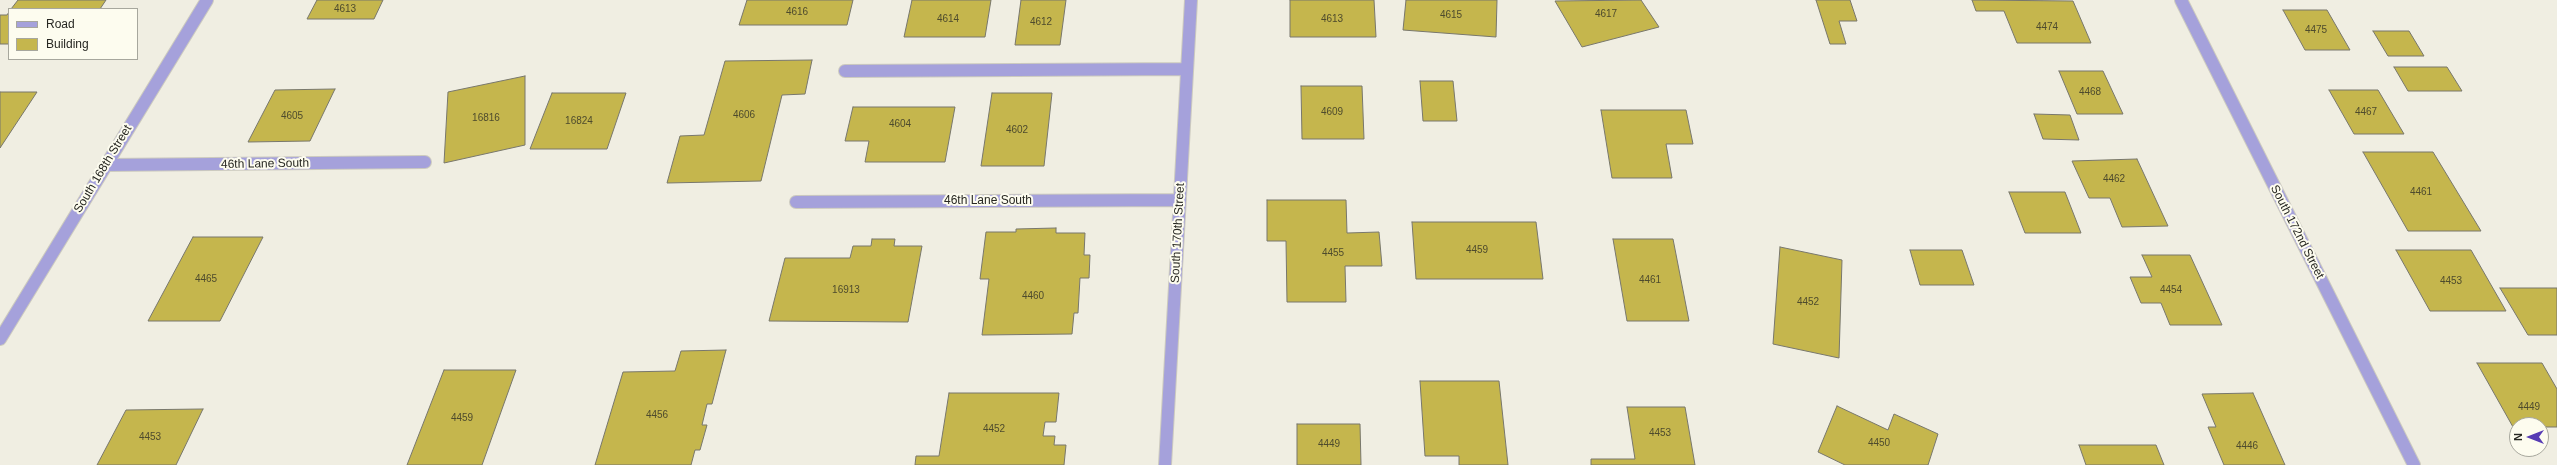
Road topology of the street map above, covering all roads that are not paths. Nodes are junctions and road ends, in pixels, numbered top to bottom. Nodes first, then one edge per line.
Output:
1 (207, 0) edge
2 (1191, 0) edge
3 (2181, 0) edge
4 (1187, 69) junction
5 (846, 71) dead end
6 (425, 162) dead end
7 (106, 165) junction
8 (1180, 200) junction
9 (796, 202) dead end
10 (0, 339) edge
11 (1165, 465) edge
12 (2414, 465) edge

1 - 7 street, South 168th Street
2 - 4 street, South 170th Street
3 - 12 street, South 172nd Street
4 - 5 street
4 - 8 street, South 170th Street
6 - 7 street, 46th Lane South
7 - 10 street, South 168th Street
8 - 9 street, 46th Lane South
8 - 11 street, South 170th Street

